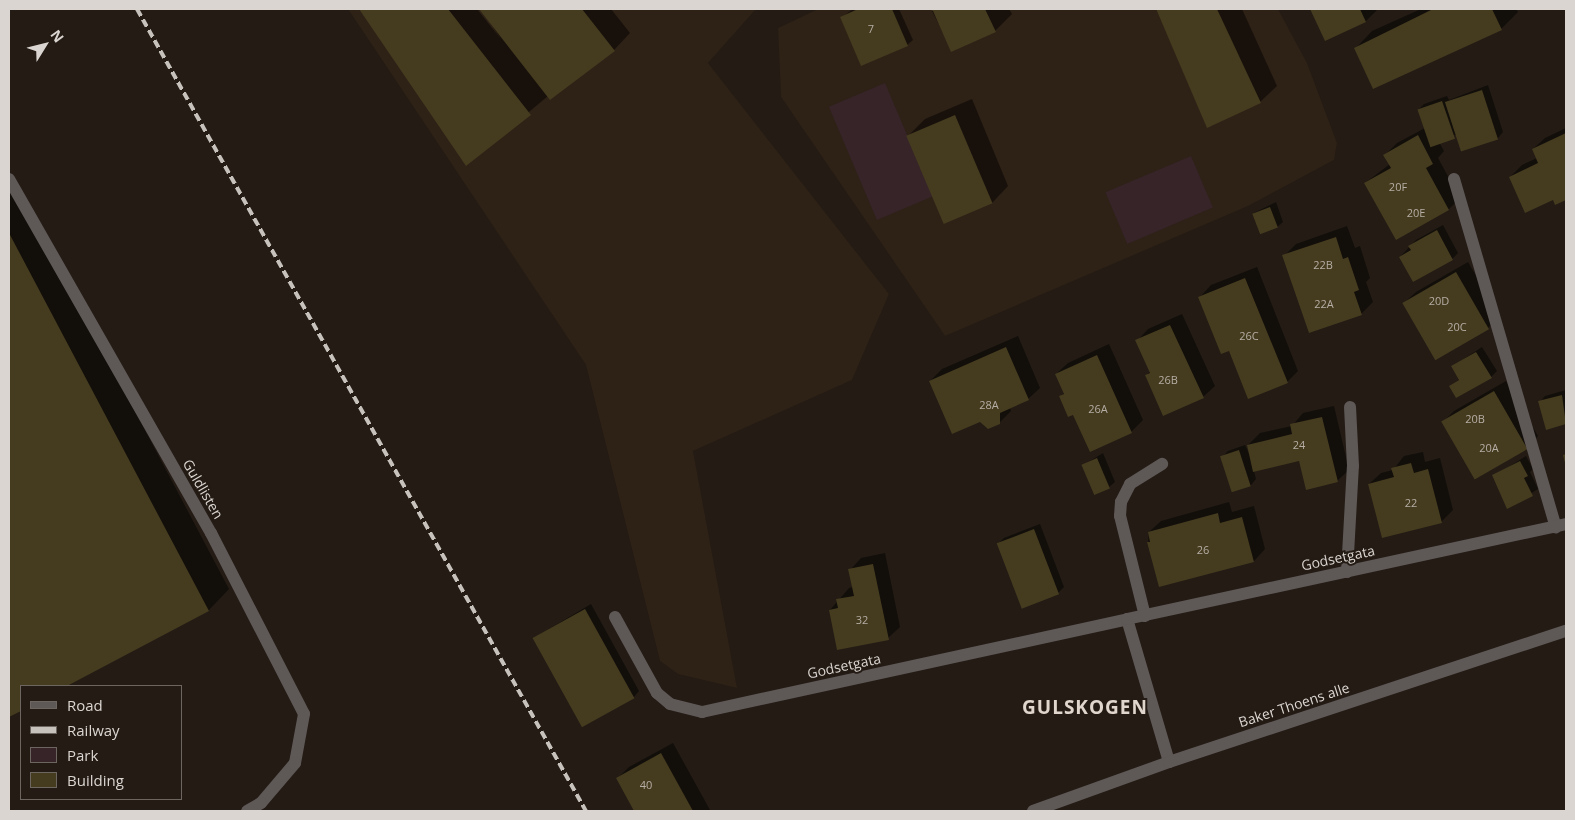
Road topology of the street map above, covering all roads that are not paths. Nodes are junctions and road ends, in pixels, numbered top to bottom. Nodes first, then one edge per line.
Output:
1 (9, 179) edge
2 (1454, 179) dead end
3 (1350, 407) dead end
4 (1162, 464) dead end
5 (1561, 526) edge
6 (1347, 572) junction
7 (1145, 616) junction
8 (614, 617) dead end
9 (1127, 619) junction
10 (1566, 631) edge
11 (1169, 762) junction
12 (247, 811) edge
13 (1033, 811) edge

1 - 12 street, Guldlisten
2 - 5 street, Godsetgata
3 - 6 street
4 - 7 street
5 - 6 street, Godsetgata
6 - 7 street, Godsetgata
7 - 9 street, Godsetgata
8 - 9 street, Godsetgata
9 - 11 street
10 - 11 street, Baker Thoens alle
11 - 13 street, Baker Thoens alle

